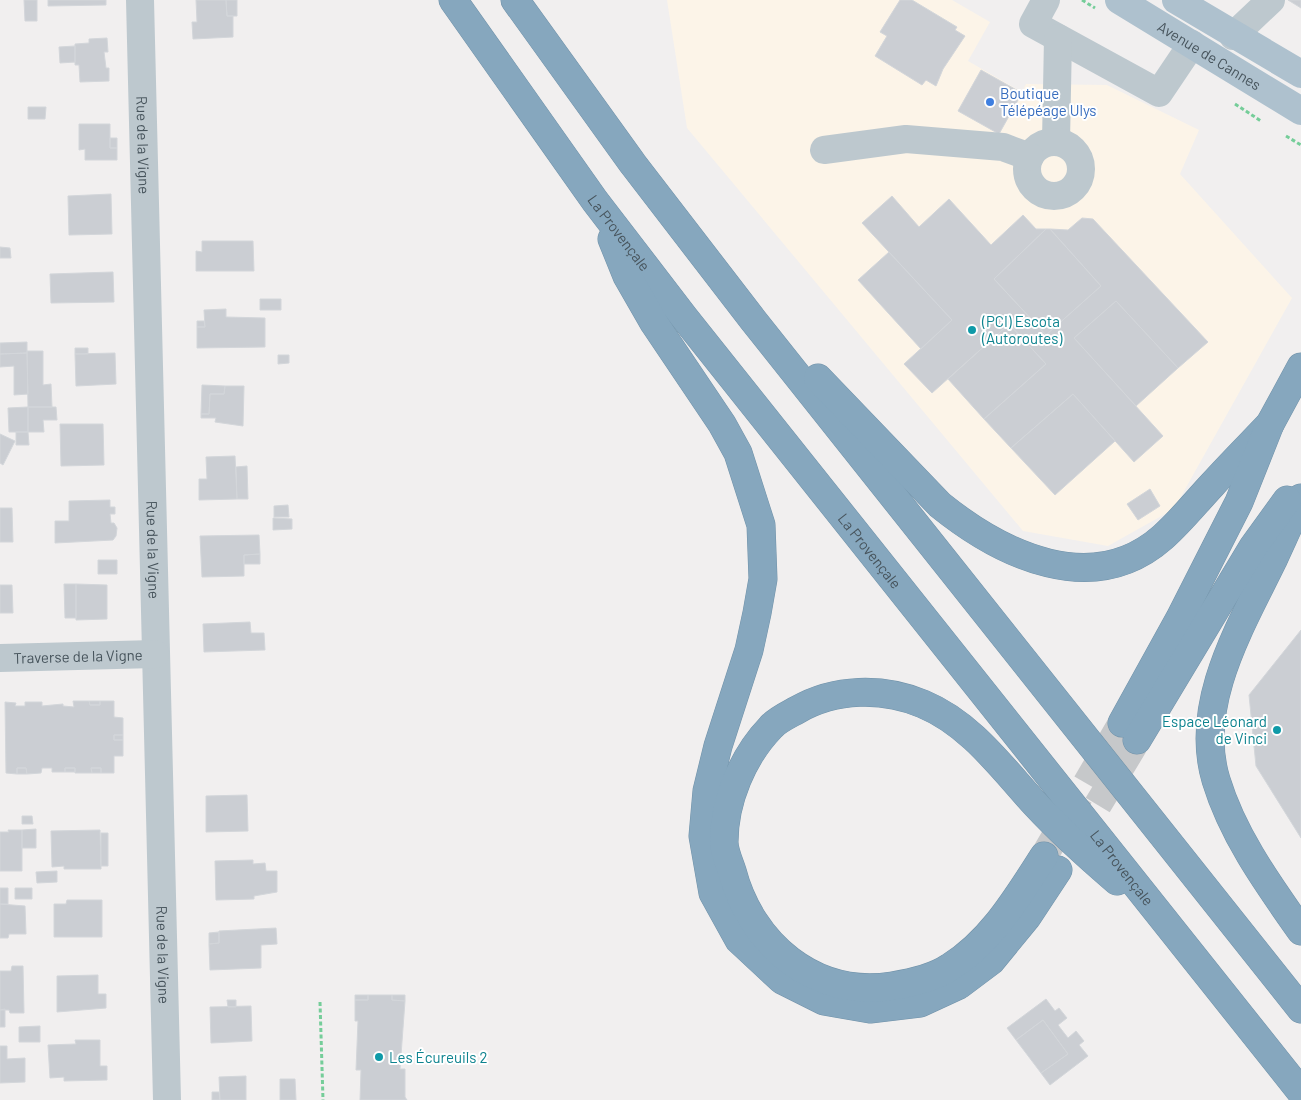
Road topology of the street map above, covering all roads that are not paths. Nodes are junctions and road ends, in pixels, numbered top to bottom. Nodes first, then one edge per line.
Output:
1 (140, 0) edge
2 (453, 0) edge
3 (515, 0) edge
4 (1046, 0) edge
5 (1119, 0) edge
6 (1176, 0) edge
7 (1271, 0) edge
8 (1234, 36) junction
9 (1058, 38) junction
10 (1192, 44) junction
11 (1301, 74) edge
12 (1301, 111) edge
13 (1056, 141) junction
14 (824, 150) dead end
15 (1030, 157) junction
16 (595, 201) junction
17 (753, 320) junction
18 (1301, 369) edge
19 (1270, 424) junction
20 (1301, 482) edge
21 (1301, 498) edge
22 (155, 654) junction
23 (0, 658) edge
24 (1166, 922) junction
25 (1301, 932) edge
26 (1301, 1009) edge
27 (1301, 1092) edge
28 (166, 1100) edge

1 - 22 street, Rue de la Vigne
2 - 16 highway, La Provençale
3 - 17 highway
4 - 9 street
5 - 10 main road, Avenue de Cannes
6 - 8 main road, Avenue de Cannes
7 - 8 street
8 - 11 main road, Avenue de Cannes
9 - 10 street
9 - 13 street
10 - 12 main road, Avenue de Cannes
13 - 15 street
13 - 15 street
14 - 15 street
16 - 24 highway, La Provençale
16 - 24 highway
17 - 19 highway
17 - 26 highway
18 - 19 highway
19 - 20 highway
21 - 25 highway
22 - 23 street, Traverse de la Vigne
22 - 28 street, Rue de la Vigne
24 - 27 highway, La Provençale

